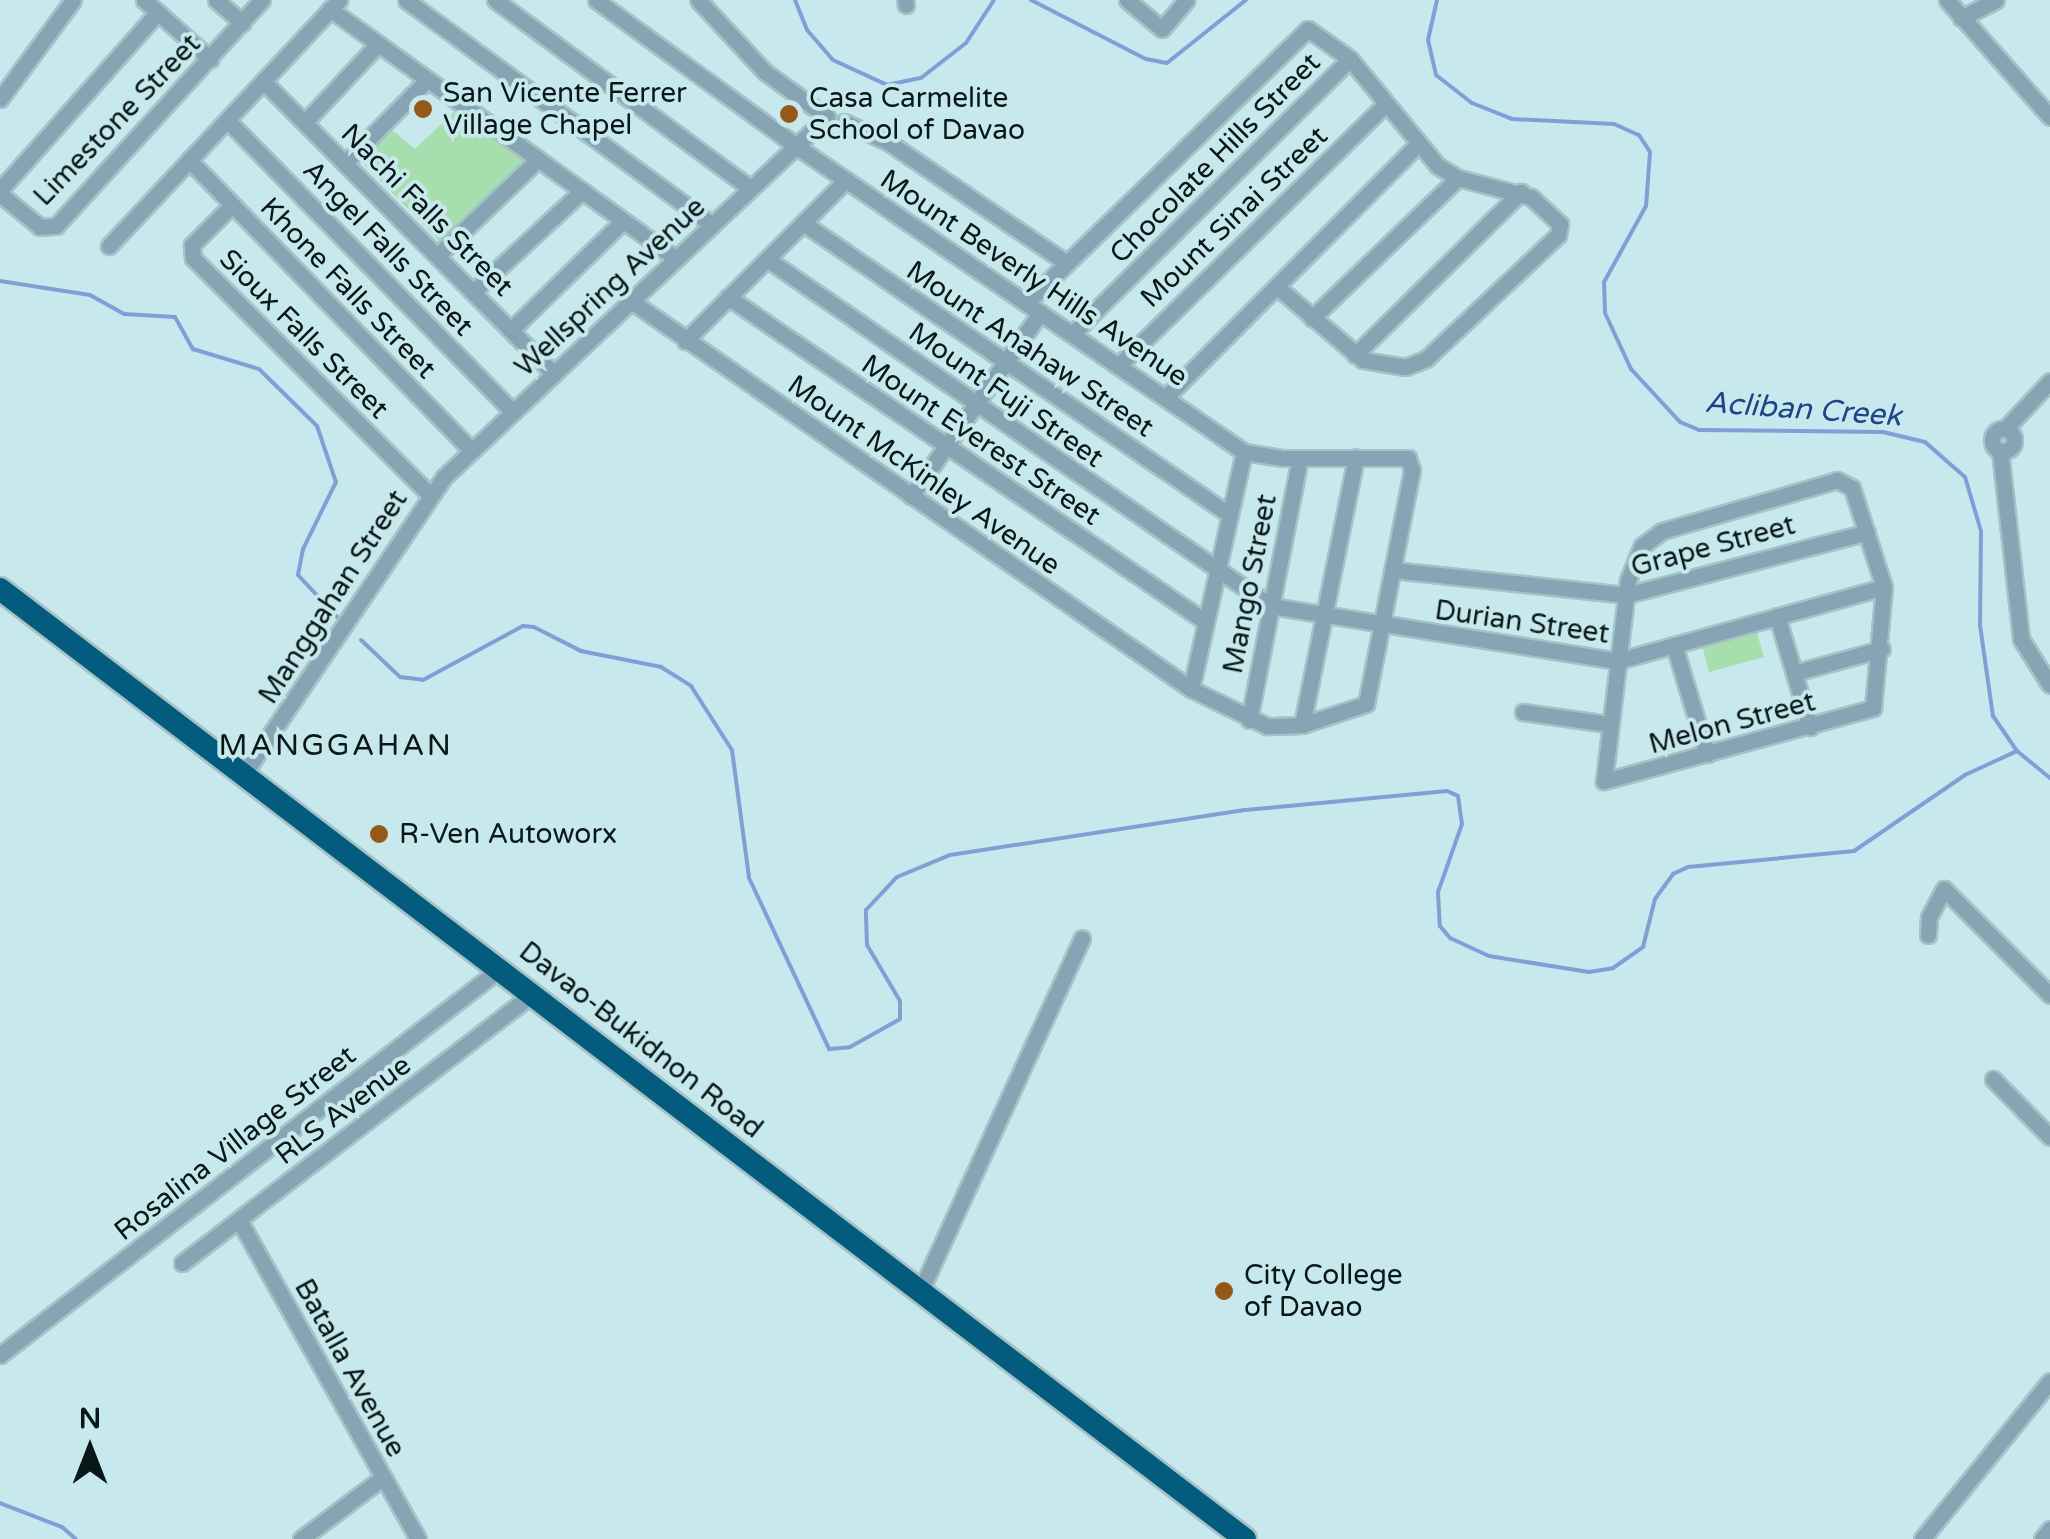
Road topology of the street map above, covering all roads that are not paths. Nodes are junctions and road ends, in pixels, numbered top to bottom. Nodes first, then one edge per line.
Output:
1 (73, 0) edge
2 (144, 0) edge
3 (216, 0) edge
4 (262, 0) edge
5 (406, 0) edge
6 (495, 0) edge
7 (596, 0) edge
8 (698, 0) edge
9 (1126, 0) edge
10 (1186, 0) edge
11 (1947, 0) edge
12 (1996, 0) edge
13 (334, 5) edge
14 (158, 12) junction
15 (1961, 18) junction
16 (242, 24) junction
17 (378, 44) junction
18 (210, 59) junction
19 (1350, 60) junction
20 (264, 80) junction
21 (427, 80) junction
22 (0, 99) edge
23 (1386, 104) junction
24 (2050, 117) edge
25 (227, 120) junction
26 (305, 122) junction
27 (844, 122) dead end
28 (1416, 144) junction
29 (796, 146) junction
30 (190, 160) junction
31 (538, 160) junction
32 (345, 162) junction
33 (1458, 178) junction
34 (846, 180) junction
35 (750, 188) junction
36 (0, 192) edge
37 (582, 192) junction
38 (1520, 192) junction
39 (232, 205) junction
40 (624, 221) junction
41 (803, 223) junction
42 (712, 225) junction
43 (109, 246) dead end
44 (436, 256) junction
45 (676, 258) junction
46 (767, 260) junction
47 (1067, 263) junction
48 (1276, 286) junction
49 (473, 292) junction
50 (728, 298) junction
51 (631, 301) junction
52 (1033, 308) junction
53 (1312, 318) junction
54 (511, 330) junction
55 (1072, 334) junction
56 (685, 341) junction
57 (1356, 355) junction
58 (1005, 363) junction
59 (1118, 366) junction
60 (554, 374) junction
61 (2050, 382) edge
62 (1164, 398) junction
63 (975, 405) junction
64 (513, 412) junction
65 (946, 447) junction
66 (472, 450) junction
67 (1244, 452) junction
68 (1356, 457) junction
69 (1300, 458) junction
70 (430, 496) junction
71 (911, 496) junction
72 (1230, 514) junction
73 (1866, 532) junction
74 (1393, 570) junction
75 (1217, 571) junction
76 (1884, 587) junction
77 (0, 589) edge
78 (1626, 596) junction
79 (1271, 606) junction
80 (1777, 616) junction
81 (1324, 617) junction
82 (1206, 622) junction
83 (1382, 628) junction
84 (1674, 645) junction
85 (1882, 649) junction
86 (1617, 660) junction
87 (1794, 673) junction
88 (2050, 685) edge
89 (1191, 689) junction
90 (1523, 712) dead end
91 (1249, 720) junction
92 (1608, 724) junction
93 (1302, 725) junction
94 (1810, 727) junction
95 (1708, 754) junction
96 (243, 775) junction
97 (1928, 935) dead end
98 (1082, 938) dead end
99 (500, 969) junction
100 (533, 994) junction
101 (2050, 995) edge
102 (1994, 1078) dead end
103 (2050, 1136) edge
104 (239, 1220) junction
105 (182, 1263) dead end
106 (920, 1292) junction
107 (0, 1355) edge
108 (2050, 1381) edge
109 (382, 1478) junction
110 (2050, 1529) edge
111 (301, 1539) edge
112 (418, 1539) edge
113 (1245, 1539) edge
114 (1922, 1539) edge
115 (2042, 1539) edge

1 - 22 street
2 - 14 street
3 - 16 street
4 - 16 street, Limestone Street
5 - 42 street
6 - 35 street
7 - 29 street, Mount Beverly Hills Avenue
8 - 29 street, Wellspring Avenue
9 - 10 street
11 - 15 street
12 - 15 street
13 - 17 street
13 - 20 street
14 - 18 street
14 - 36 street
15 - 24 street
16 - 18 street, Limestone Street
17 - 21 street
17 - 26 street
18 - 36 street, Limestone Street
19 - 23 street
19 - 47 street
19 - 55 street, Chocolate Hills Street
20 - 25 street
20 - 26 street, Nachi Falls Street
21 - 31 street
21 - 32 street
23 - 28 street
23 - 59 street, Mount Sinai Street
25 - 30 street
25 - 64 street, Angel Falls Street
26 - 32 street, Nachi Falls Street
27 - 47 street
28 - 33 street
28 - 48 street
29 - 34 street, Mount Beverly Hills Avenue
29 - 35 street, Wellspring Avenue
30 - 39 street, Khone Falls Street
30 - 43 street
31 - 37 street
31 - 44 street
32 - 44 street, Nachi Falls Street
33 - 38 street
33 - 53 street
34 - 41 street
34 - 52 street, Mount Beverly Hills Avenue
35 - 42 street, Wellspring Avenue
37 - 40 street
37 - 49 street
38 - 57 street
38 - 57 street
39 - 66 street, Khone Falls Street
39 - 70 street, Sioux Falls Street
40 - 45 street
40 - 54 street
41 - 46 street
41 - 58 street, Mount Anahaw Street
42 - 45 street, Wellspring Avenue
44 - 49 street, Nachi Falls Street
45 - 51 street, Wellspring Avenue
46 - 50 street
46 - 63 street, Mount Fuji Street
47 - 52 street
48 - 53 street
48 - 62 street
49 - 54 street, Nachi Falls Street
50 - 56 street
50 - 65 street, Mount Everest Street
51 - 56 street, Mount McKinley Avenue
51 - 60 street, Wellspring Avenue
52 - 55 street, Mount Beverly Hills Avenue
52 - 58 street
53 - 57 street
54 - 60 street, Nachi Falls Street
55 - 59 street, Mount Beverly Hills Avenue
56 - 71 street, Mount McKinley Avenue
58 - 63 street
58 - 72 street, Mount Anahaw Street
59 - 62 street, Mount Beverly Hills Avenue
60 - 64 street, Wellspring Avenue
61 - 88 street
62 - 67 street, Mount Beverly Hills Avenue
63 - 65 street
63 - 75 street, Mount Fuji Street
64 - 66 street, Wellspring Avenue
65 - 71 street
65 - 82 street, Mount Everest Street
66 - 70 street, Wellspring Avenue
67 - 69 street
67 - 72 street
68 - 69 street
68 - 74 street
68 - 81 street
69 - 79 street, Mango Street
70 - 96 street, Manggahan Street
71 - 89 street, Mount McKinley Avenue
72 - 75 street
73 - 76 street
73 - 78 street, Grape Street
73 - 78 street
74 - 78 street, Grape Street
74 - 83 street
75 - 79 street, Durian Street
75 - 82 street
76 - 80 street, Durian Street
76 - 85 street
77 - 96 highway, Davao-Bukidnon Road
78 - 86 street
79 - 81 street, Durian Street
79 - 91 street, Mango Street
80 - 84 street, Durian Street
80 - 87 street
81 - 83 street, Durian Street
81 - 93 street
82 - 89 street
83 - 86 street, Durian Street
83 - 93 street
84 - 86 street, Durian Street
84 - 95 street
85 - 87 street
85 - 94 street, Melon Street
86 - 92 street
87 - 94 street
89 - 91 street, Mount McKinley Avenue
90 - 92 street
91 - 93 street
92 - 95 street, Melon Street
94 - 95 street, Melon Street
96 - 99 highway, Davao-Bukidnon Road
97 - 101 street
98 - 106 street
99 - 100 highway, Davao-Bukidnon Road
99 - 107 street, Rosalina Village Street
100 - 104 street, RLS Avenue
100 - 106 highway, Davao-Bukidnon Road
102 - 103 street
104 - 105 street, RLS Avenue
104 - 109 street, Batalla Avenue
106 - 113 highway, Davao-Bukidnon Road
108 - 114 street
109 - 111 street
109 - 112 street, Batalla Avenue
110 - 115 street

